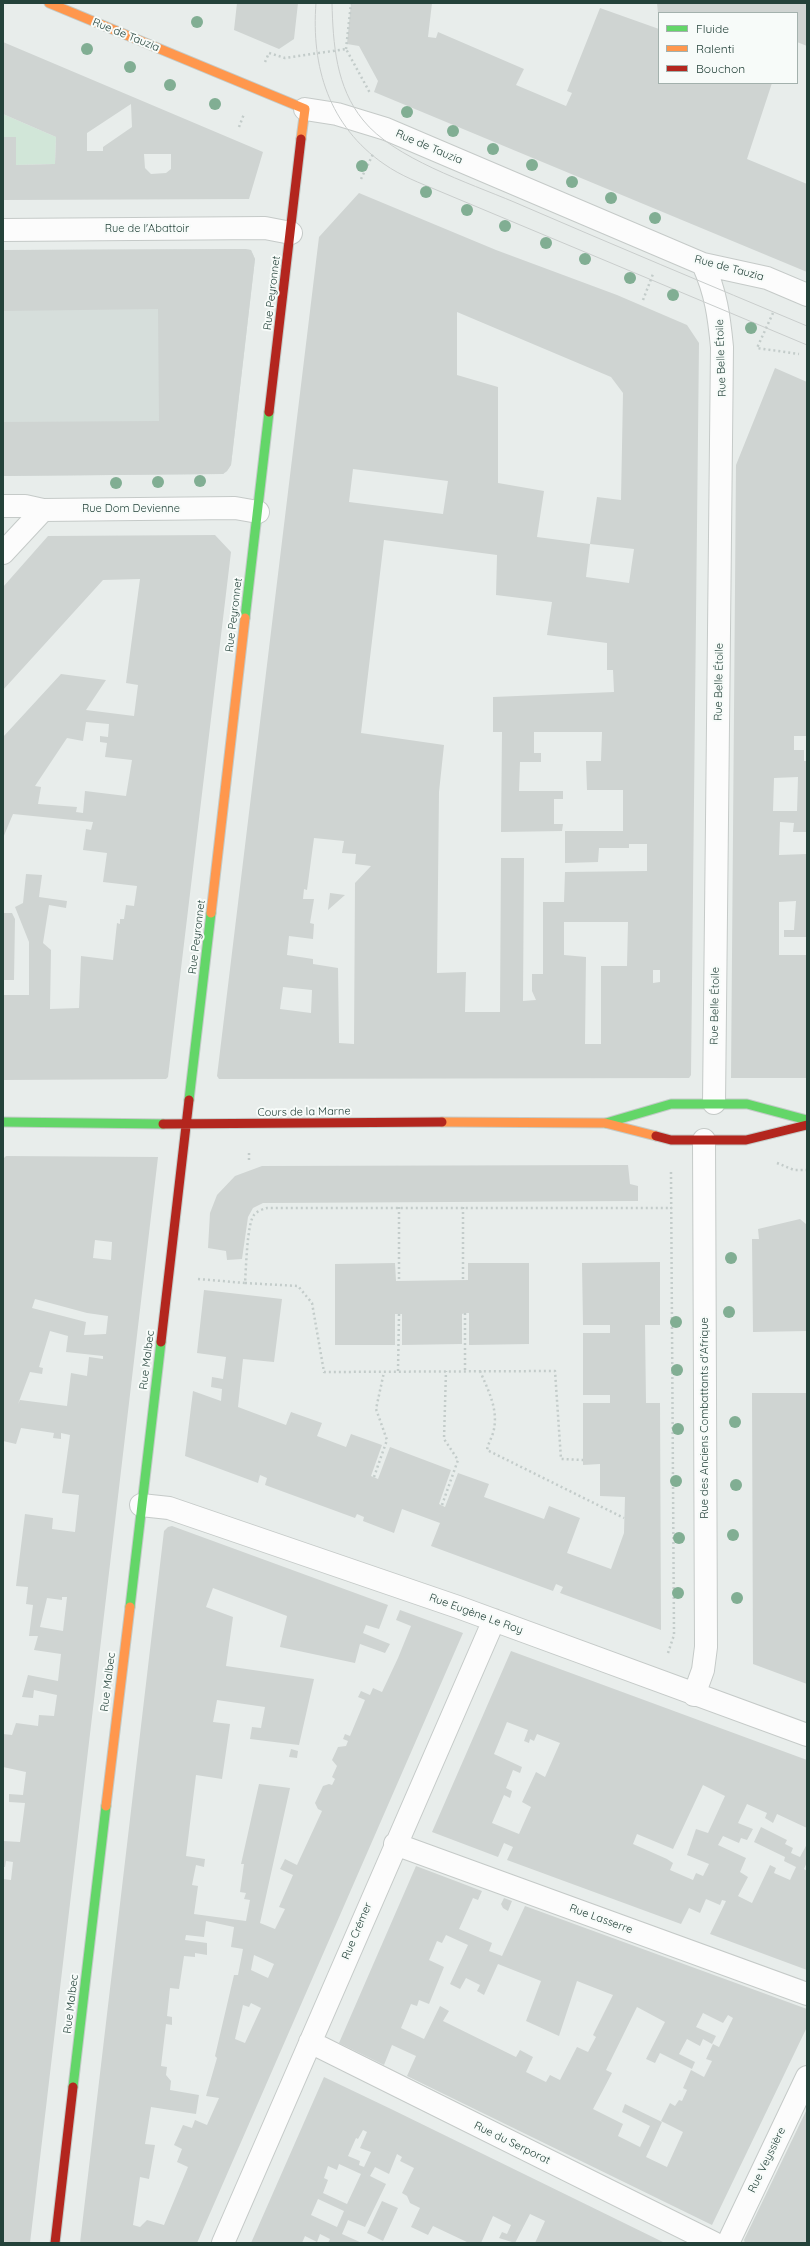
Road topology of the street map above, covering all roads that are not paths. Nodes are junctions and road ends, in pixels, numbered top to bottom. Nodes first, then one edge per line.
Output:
1 (49, 3) edge
2 (305, 109) junction
3 (3, 230) edge
4 (291, 232) junction
5 (703, 264) junction
6 (807, 295) edge
7 (3, 506) edge
8 (43, 510) junction
9 (258, 512) junction
10 (3, 553) edge
11 (714, 1103) junction
12 (807, 1120) edge
13 (3, 1122) edge
14 (605, 1123) junction
15 (187, 1124) junction
16 (807, 1126) edge
17 (704, 1140) junction
18 (141, 1505) junction
19 (494, 1620) junction
20 (694, 1695) junction
21 (807, 1735) edge
22 (395, 1844) junction
23 (807, 1994) edge
24 (310, 2042) junction
25 (807, 2077) edge
26 (55, 2243) edge
27 (223, 2243) edge
28 (714, 2243) edge
29 (728, 2243) edge

1 - 2 street, Rue de Tauzia
2 - 4 street, Rue Peyronnet
2 - 5 street, Rue de Tauzia
3 - 4 street, Rue de l'Abattoir
4 - 9 street, Rue Peyronnet
5 - 6 street, Rue de Tauzia
5 - 11 street, Rue Belle Étoile
7 - 8 street, Rue Dom Devienne
8 - 9 street, Rue Dom Devienne
8 - 10 street
9 - 15 street, Rue Peyronnet
11 - 12 street, Cours de la Marne
11 - 14 street, Cours de la Marne
13 - 15 street, Cours de la Marne
14 - 15 street, Cours de la Marne
14 - 17 street, Cours de la Marne
15 - 18 street, Rue Malbec
16 - 17 street, Cours de la Marne
17 - 20 street, Rue des Anciens Combattants d'Afrique
18 - 19 street, Rue Eugène Le Roy
18 - 26 street, Rue Malbec
19 - 20 street, Rue Eugène Le Roy
19 - 22 street, Rue Crémer
20 - 21 street, Rue Eugène Le Roy
22 - 23 street, Rue Lasserre
22 - 24 street, Rue Crémer
24 - 27 street, Rue Crémer
24 - 28 street, Rue du Serporat
25 - 29 street, Rue Veyssière

